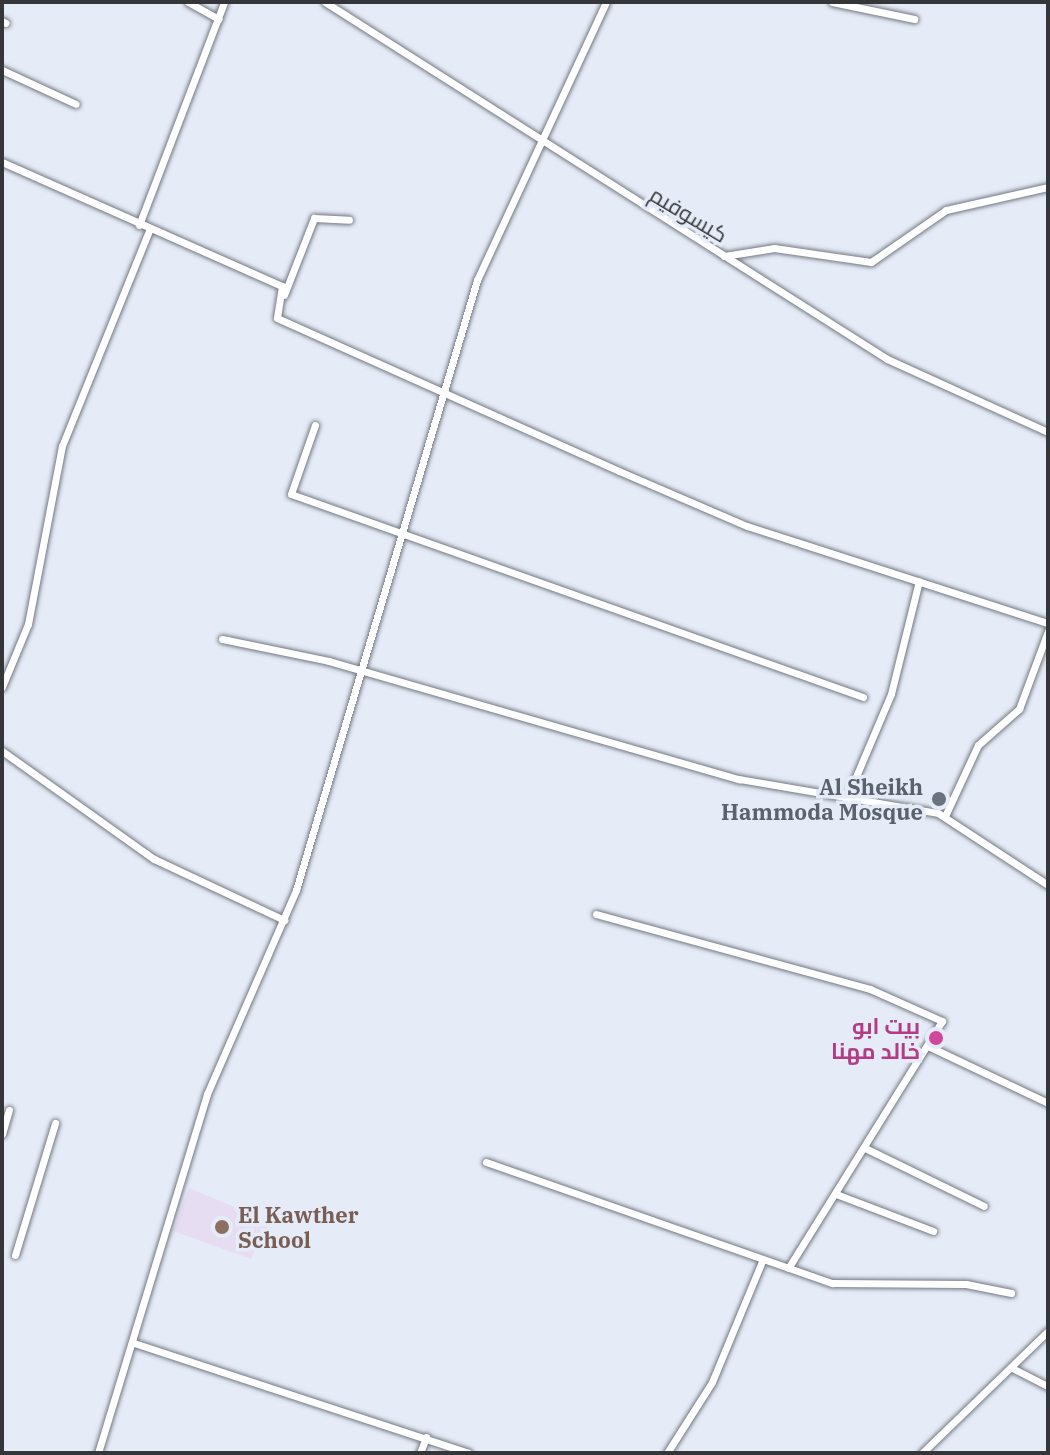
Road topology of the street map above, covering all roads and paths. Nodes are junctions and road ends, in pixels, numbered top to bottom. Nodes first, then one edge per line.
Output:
1 (188, 2) edge
2 (224, 2) edge
3 (325, 2) edge
4 (606, 2) edge
5 (832, 2) edge
6 (219, 19) junction
7 (914, 19) dead end
8 (2, 70) edge
9 (76, 104) dead end
10 (541, 139) junction
11 (2, 162) edge
12 (1048, 187) edge
13 (349, 220) dead end
14 (139, 225) junction
15 (149, 231) junction
16 (724, 256) junction
17 (280, 305) junction
18 (440, 389) junction
19 (315, 425) dead end
20 (1048, 432) edge
21 (402, 533) junction
22 (919, 581) junction
23 (1048, 623) edge
24 (1048, 631) edge
25 (222, 639) dead end
26 (358, 670) junction
27 (2, 687) edge
28 (863, 697) dead end
29 (2, 751) edge
30 (846, 800) junction
31 (945, 816) junction
32 (1048, 885) edge
33 (596, 914) dead end
34 (284, 920) junction
35 (930, 1047) junction
36 (1048, 1103) edge
37 (9, 1110) dead end
38 (55, 1123) dead end
39 (2, 1134) edge
40 (865, 1148) junction
41 (486, 1162) dead end
42 (836, 1194) junction
43 (984, 1206) dead end
44 (933, 1231) dead end
45 (15, 1255) dead end
46 (762, 1261) junction
47 (788, 1268) junction
48 (1011, 1293) dead end
49 (1048, 1331) edge
50 (134, 1343) junction
51 (1014, 1369) junction
52 (1048, 1386) edge
53 (426, 1437) junction
54 (98, 1453) edge
55 (420, 1453) edge
56 (468, 1453) edge
57 (667, 1453) edge
58 (922, 1453) edge

1 - 6 street
2 - 6 street
3 - 10 street, كيسوفيم
4 - 10 street
5 - 7 street
6 - 14 street
8 - 9 street
10 - 16 street, كيسوفيم
10 - 18 street
11 - 14 street
12 - 16 street
13 - 17 street
14 - 15 street
15 - 17 street
15 - 27 street
16 - 20 street, كيسوفيم
17 - 18 street
18 - 21 street
18 - 22 street
19 - 21 street
21 - 26 street
21 - 28 street
22 - 23 street
22 - 30 street
24 - 31 street
25 - 26 street
26 - 30 street
26 - 34 street
29 - 34 street
30 - 31 street
31 - 32 street
33 - 35 street
34 - 50 street
35 - 36 street
35 - 40 street
37 - 39 street
38 - 45 street
40 - 42 street
40 - 43 street
41 - 46 street
42 - 44 street
42 - 47 street
46 - 47 street
46 - 57 street
47 - 48 street
49 - 51 street
50 - 53 street
50 - 54 street
51 - 52 street
51 - 58 street
53 - 55 street
53 - 56 street

